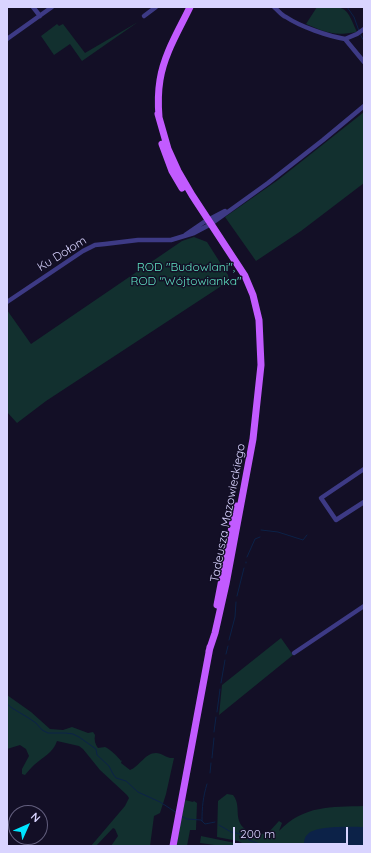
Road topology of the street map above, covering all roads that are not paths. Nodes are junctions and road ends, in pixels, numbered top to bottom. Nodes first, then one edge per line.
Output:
1 (33, 7) edge
2 (52, 7) edge
3 (156, 7) edge
4 (190, 7) edge
5 (195, 7) edge
6 (274, 7) edge
7 (40, 16) junction
8 (144, 16) dead end
9 (364, 30) edge
10 (345, 39) junction
11 (7, 40) edge
12 (173, 42) junction
13 (364, 62) edge
14 (364, 106) edge
15 (208, 223) junction
16 (7, 302) edge
17 (364, 468) edge
18 (364, 502) edge
19 (364, 606) edge
20 (294, 654) dead end
21 (173, 846) edge

1 - 7 street
2 - 7 street
3 - 8 street
4 - 12 main road, Tadeusza Mazowieckiego
5 - 12 main road, Tadeusza Mazowieckiego
6 - 10 street
7 - 11 street
9 - 10 street
10 - 13 street
12 - 15 main road, Tadeusza Mazowieckiego
14 - 15 street, Ku Dołom
15 - 16 street, Ku Dołom
15 - 21 main road, Tadeusza Mazowieckiego
17 - 18 street
19 - 20 street

